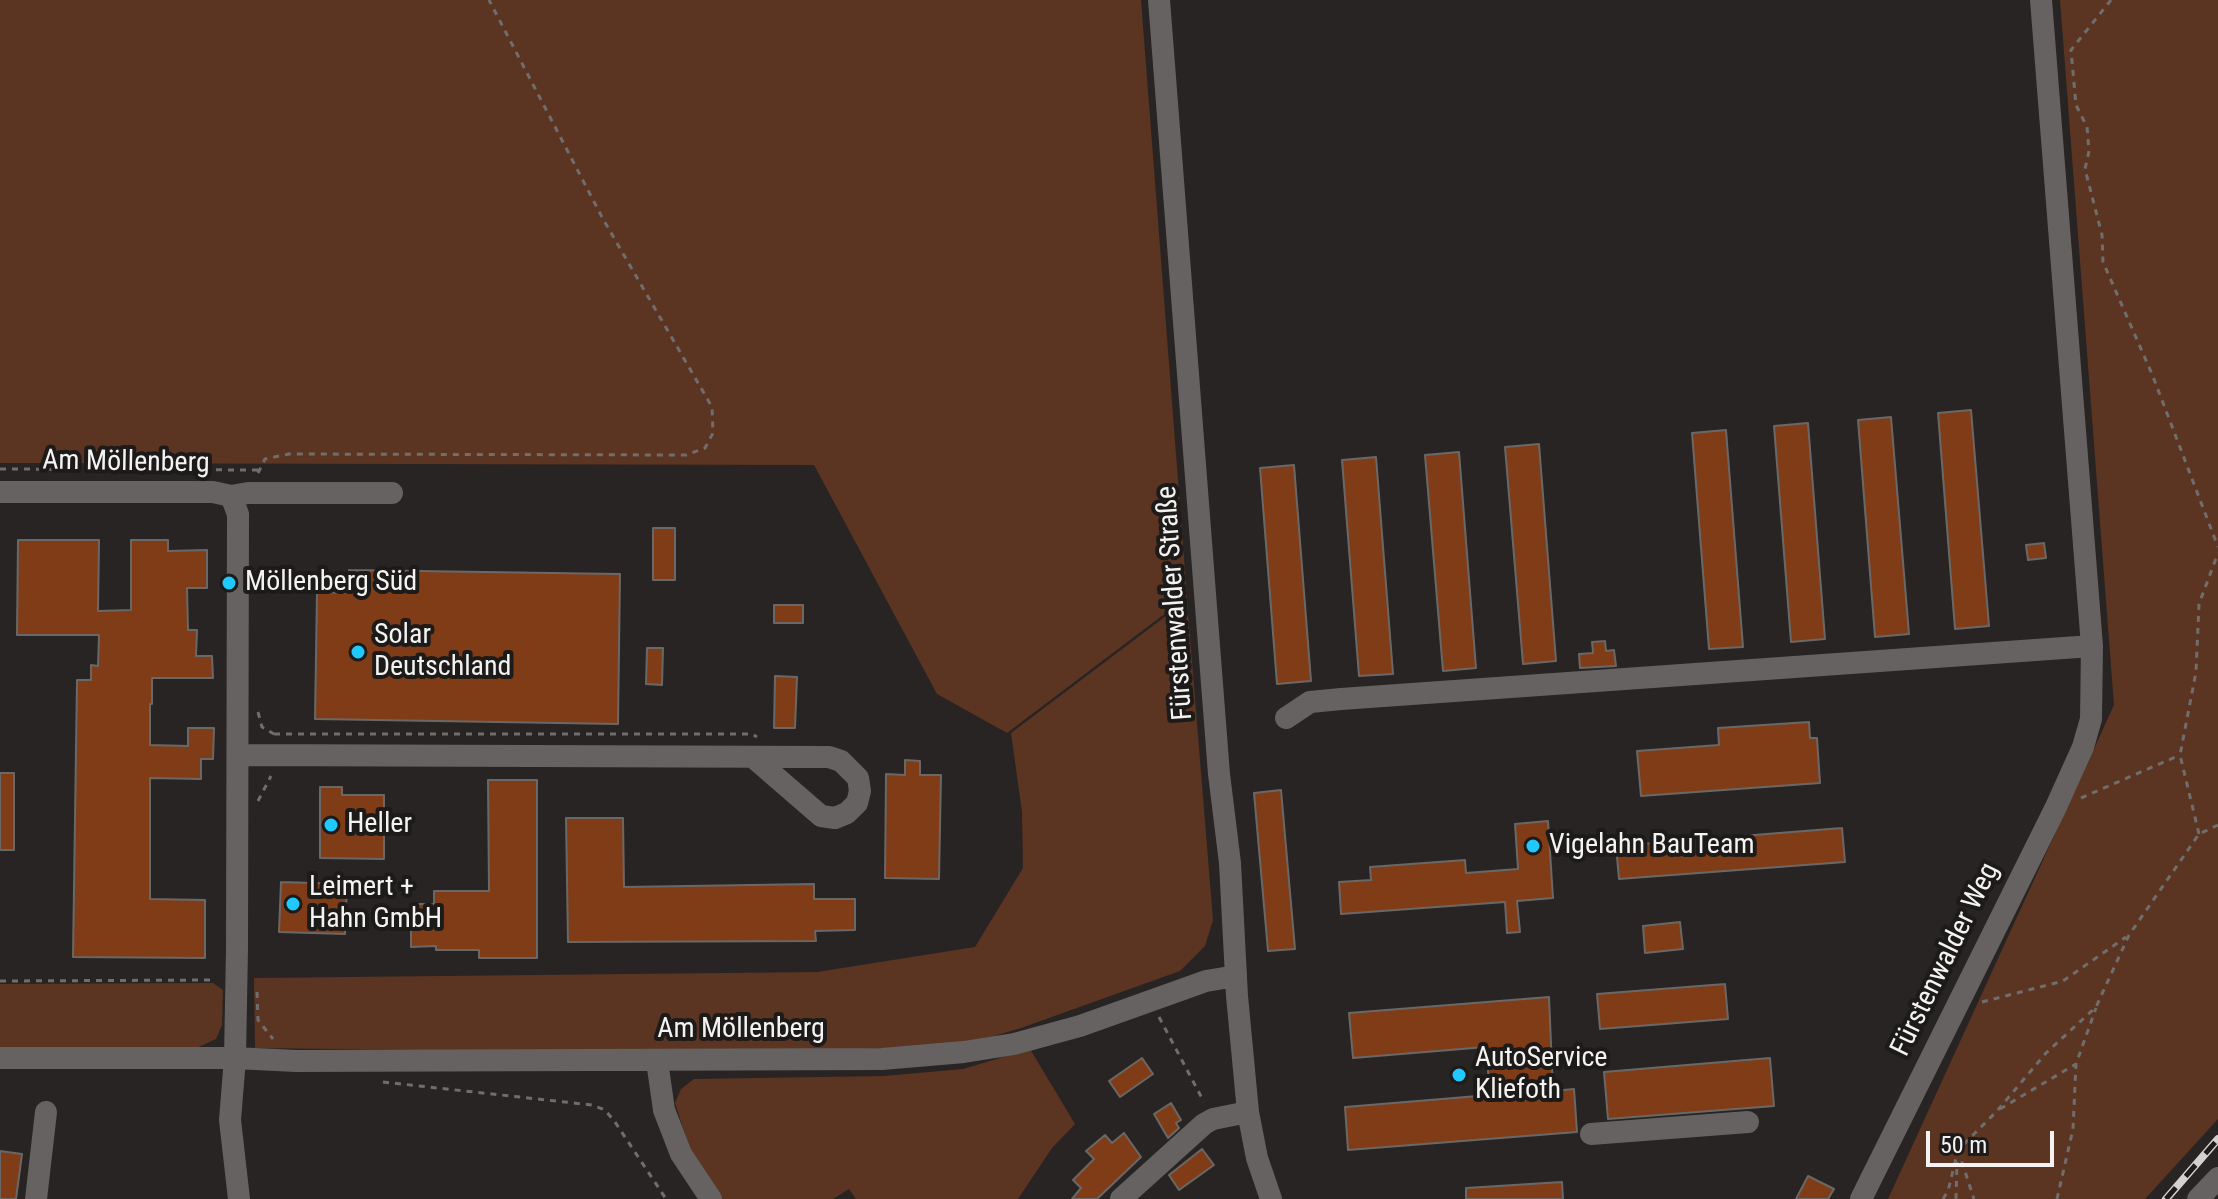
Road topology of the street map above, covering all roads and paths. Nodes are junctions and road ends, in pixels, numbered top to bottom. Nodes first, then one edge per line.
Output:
1 (489, 0) edge
2 (1159, 0) edge
3 (2041, 0) edge
4 (2111, 0) edge
5 (0, 469) edge
6 (258, 470) junction
7 (0, 492) edge
8 (259, 493) junction
9 (392, 493) dead end
10 (231, 496) junction
11 (2218, 547) edge
12 (2218, 553) edge
13 (2092, 646) junction
14 (258, 699) dead end
15 (1286, 718) dead end
16 (238, 755) junction
17 (274, 755) junction
18 (2180, 755) junction
19 (754, 758) dead end
20 (257, 803) dead end
21 (2055, 809) junction
22 (2218, 825) edge
23 (2199, 834) junction
24 (2129, 935) junction
25 (1236, 976) junction
26 (0, 981) edge
27 (247, 989) junction
28 (1150, 1000) junction
29 (2096, 1007) junction
30 (1954, 1009) junction
31 (0, 1058) edge
32 (235, 1058) junction
33 (296, 1061) junction
34 (657, 1061) junction
35 (2076, 1064) junction
36 (374, 1081) dead end
37 (1997, 1111) junction
38 (46, 1112) dead end
39 (1248, 1112) junction
40 (1213, 1119) junction
41 (1748, 1122) dead end
42 (1591, 1134) dead end
43 (1958, 1150) junction
44 (2218, 1178) edge
45 (36, 1199) edge
46 (239, 1199) edge
47 (666, 1199) edge
48 (711, 1199) edge
49 (1121, 1199) edge
50 (1271, 1199) edge
51 (1861, 1199) edge
52 (1943, 1199) edge
53 (1956, 1199) edge
54 (1974, 1199) edge
55 (2057, 1199) edge
56 (2198, 1199) edge

1 - 6 path
2 - 25 street, Fürstenwalder Straße
3 - 13 street, Fürstenwalder Weg
4 - 11 path
5 - 6 path
6 - 8 path
7 - 10 street, Am Möllenberg
8 - 9 street
8 - 10 street
10 - 16 street, Am Möllenberg
12 - 18 path
13 - 15 street
13 - 21 street, Fürstenwalder Weg
14 - 17 path
16 - 17 street
16 - 27 street, Am Möllenberg
17 - 19 street
17 - 20 path
18 - 21 path
18 - 23 path
21 - 30 street, Fürstenwalder Weg
22 - 23 path
23 - 24 path
24 - 29 path
24 - 30 path
25 - 28 street, Am Möllenberg
25 - 39 street, Fürstenwalder Straße
26 - 27 path
27 - 32 street, Am Möllenberg
27 - 33 path
28 - 34 street, Am Möllenberg
28 - 40 path
29 - 35 path
29 - 37 path
30 - 51 street, Fürstenwalder Weg
31 - 32 street, Am Möllenberg
32 - 33 street, Am Möllenberg
32 - 46 street
33 - 34 street, Am Möllenberg
34 - 48 street
35 - 37 path
35 - 55 path
36 - 47 path
37 - 43 path
38 - 45 street
39 - 40 street
39 - 50 street, Fürstenwalder Straße
40 - 49 street
41 - 42 street
43 - 52 path
43 - 53 path
43 - 54 path
44 - 56 street

